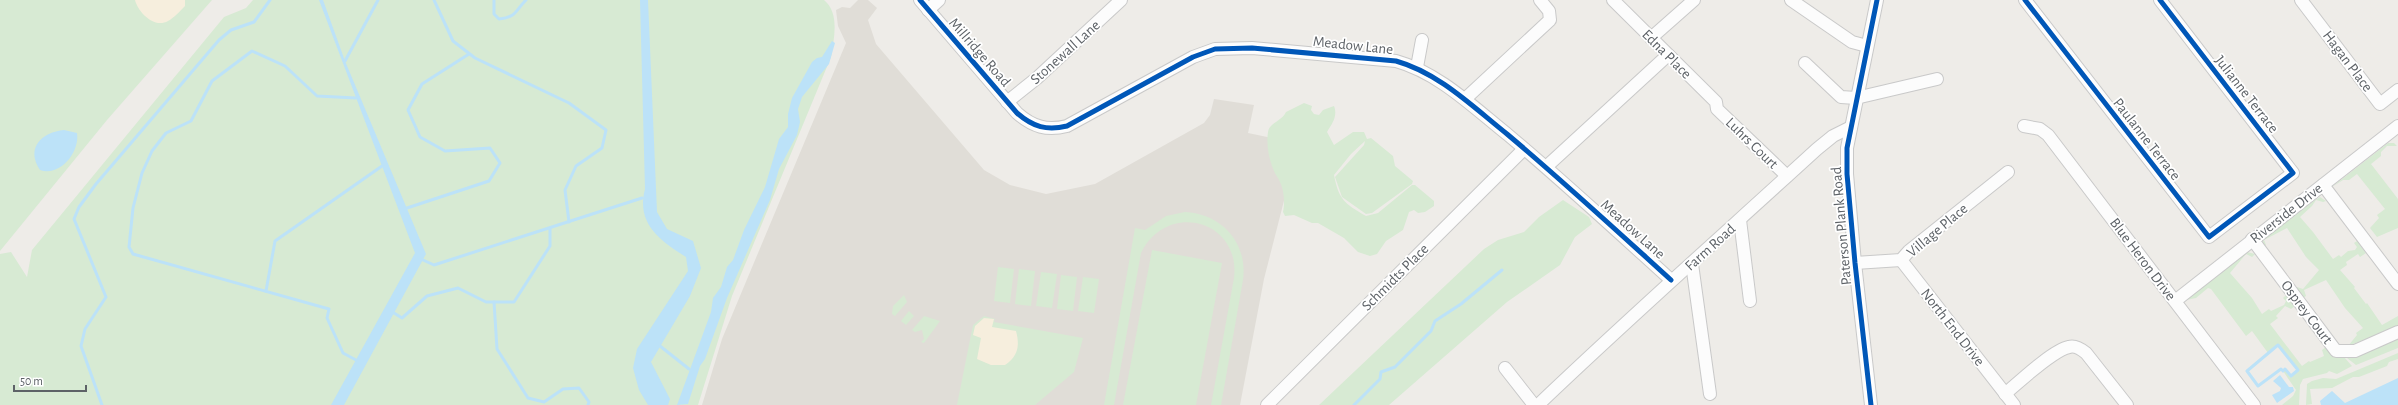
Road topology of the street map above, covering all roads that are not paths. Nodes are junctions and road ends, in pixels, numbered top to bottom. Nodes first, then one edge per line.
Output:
1 (920, 0) edge
2 (939, 0) edge
3 (1121, 0) edge
4 (1540, 0) edge
5 (1613, 0) edge
6 (1694, 0) edge
7 (1791, 0) edge
8 (1877, 0) edge
9 (2025, 0) edge
10 (2160, 0) edge
11 (2301, 0) edge
12 (928, 10) junction
13 (1651, 38) junction
14 (1422, 40) dead end
15 (1867, 46) junction
16 (1668, 55) junction
17 (1805, 63) dead end
18 (1417, 67) junction
19 (1937, 79) dead end
20 (2398, 90) edge
21 (1856, 98) junction
22 (1465, 99) junction
23 (1007, 102) junction
24 (1717, 109) joint
25 (2024, 126) dead end
26 (1851, 127) junction
27 (2396, 132) edge
28 (1524, 149) junction
29 (1546, 167) junction
30 (2008, 172) dead end
31 (1787, 176) junction
32 (2322, 185) junction
33 (2264, 195) joint
34 (1740, 220) junction
35 (2252, 240) junction
36 (1901, 260) junction
37 (1855, 263) junction
38 (1692, 264) junction
39 (1671, 280) junction
40 (2398, 284) edge
41 (1750, 301) dead end
42 (2175, 301) junction
43 (2398, 332) edge
44 (1505, 368) dead end
45 (1710, 394) dead end
46 (2005, 394) junction
47 (1267, 405) edge
48 (1534, 405) edge
49 (1538, 405) edge
50 (1871, 405) edge
51 (2014, 405) edge
52 (2127, 405) edge
53 (2254, 405) edge

1 - 12 street, Millridge Road
2 - 12 street
3 - 23 street, Stonewall Lane
4 - 22 street
5 - 13 street, Edna Place
6 - 13 street
7 - 15 street
8 - 15 street, Paterson Plank Road
9 - 33 street, Paulanne Terrace
10 - 33 street, Julianne Terrace
11 - 20 street, Hagan Place
12 - 23 street, Millridge Road
13 - 16 street, Edna Place
14 - 18 street
15 - 21 street, Paterson Plank Road
16 - 24 street, Edna Place
16 - 29 street
17 - 21 street
18 - 22 street, Meadow Lane
18 - 23 street, Meadow Lane
19 - 21 street
21 - 26 street, Paterson Plank Road
22 - 28 street, Meadow Lane
24 - 31 street, Luhrs Court
25 - 42 street, Blue Heron Drive
26 - 31 street, Farm Road
26 - 37 street, Paterson Plank Road
27 - 32 street, Riverside Drive
28 - 29 street, Meadow Lane
28 - 47 street, Schmidts Place
29 - 39 street, Meadow Lane
30 - 36 street, Village Place
31 - 34 street, Farm Road
32 - 35 street, Riverside Drive
32 - 40 street
34 - 38 street, Farm Road
34 - 41 street
35 - 42 street, Riverside Drive
35 - 43 street, Osprey Court
36 - 37 street, Village Place
36 - 46 street, North End Drive
37 - 50 street, Paterson Plank Road
38 - 39 street, Farm Road
38 - 45 street
39 - 49 street, Farm Road
42 - 53 street, Blue Heron Drive
44 - 48 street
46 - 51 street, North End Drive
46 - 52 street

